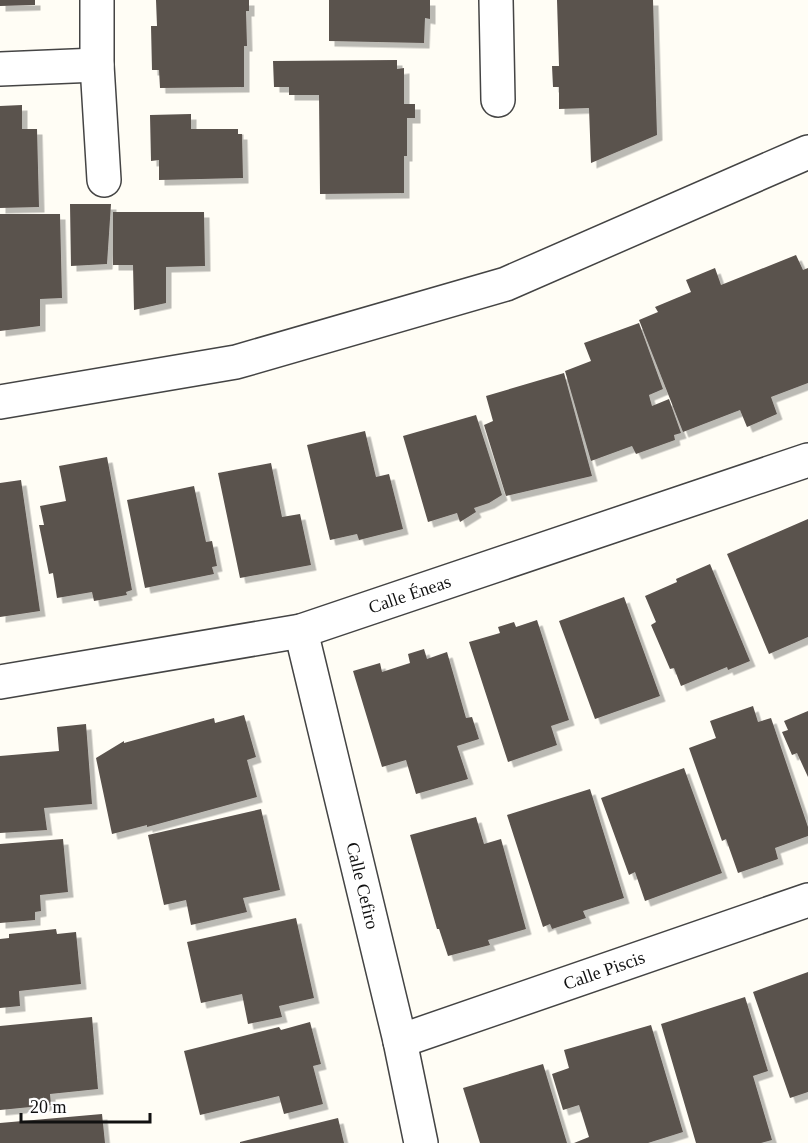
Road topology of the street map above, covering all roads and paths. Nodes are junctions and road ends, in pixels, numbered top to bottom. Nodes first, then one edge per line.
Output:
1 (97, 0) edge
2 (496, 0) edge
3 (97, 65) junction
4 (0, 69) edge
5 (498, 100) dead end
6 (808, 152) edge
7 (104, 180) dead end
8 (0, 402) edge
9 (808, 460) edge
10 (301, 631) junction
11 (0, 682) edge
12 (808, 900) edge
13 (400, 1041) junction
14 (421, 1143) edge

1 - 3 street
2 - 5 street
3 - 4 street
3 - 7 street
6 - 8 street
9 - 10 street, Calle Éneas
10 - 11 street, Calle Éneas
10 - 13 street, Calle Cefiro
12 - 13 street, Calle Piscis
13 - 14 street, Calle Cefiro

